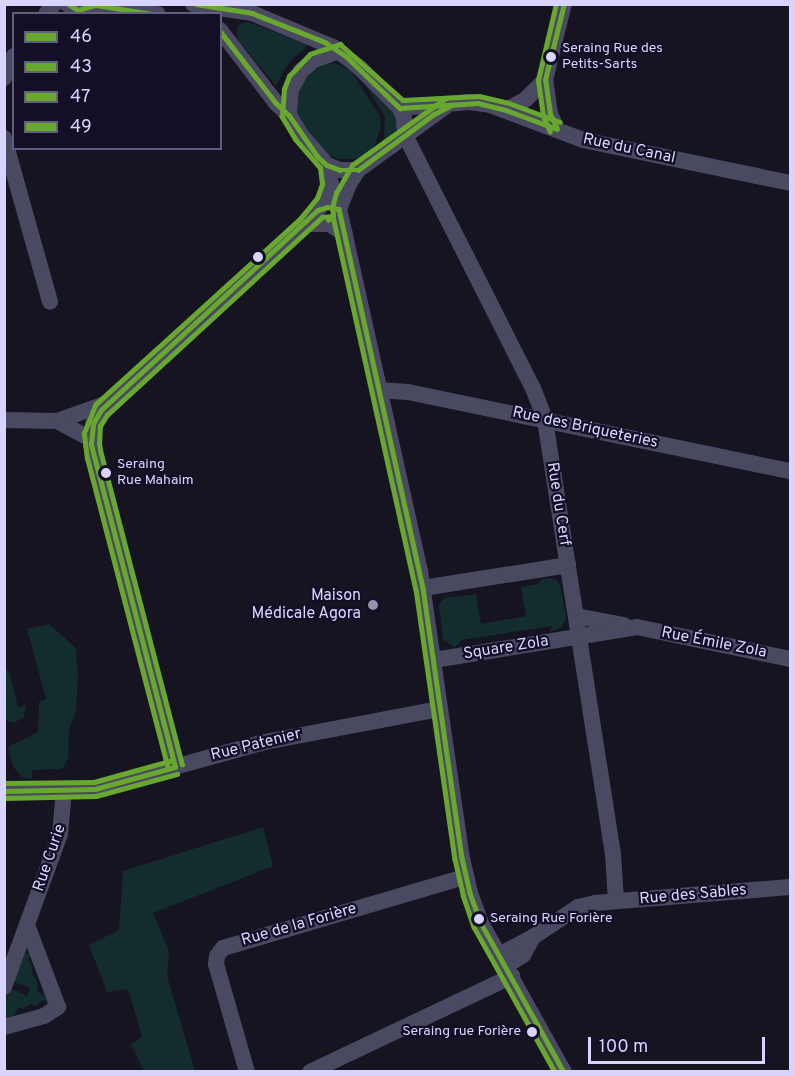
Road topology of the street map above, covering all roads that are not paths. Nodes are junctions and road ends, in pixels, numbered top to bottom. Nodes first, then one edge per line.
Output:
1 (194, 4) edge
2 (564, 4) edge
3 (96, 5) edge
4 (70, 7) edge
5 (134, 12) edge
6 (222, 33) edge
7 (339, 51) junction
8 (12, 60) edge
9 (4, 78) edge
10 (545, 80) junction
11 (447, 105) junction
12 (399, 108) junction
13 (506, 110) junction
14 (289, 115) junction
15 (557, 129) junction
16 (405, 135) junction
17 (4, 138) edge
18 (327, 165) junction
19 (358, 170) junction
20 (790, 183) edge
21 (330, 185) junction
22 (318, 210) junction
23 (340, 222) junction
24 (305, 224) junction
25 (50, 302) dead end
26 (378, 390) junction
27 (108, 403) junction
28 (4, 420) edge
29 (545, 420) junction
30 (57, 421) junction
31 (91, 439) junction
32 (790, 471) edge
33 (568, 565) junction
34 (423, 588) junction
35 (576, 616) junction
36 (637, 627) junction
37 (579, 636) junction
38 (790, 659) edge
39 (434, 660) junction
40 (440, 709) junction
41 (175, 767) junction
42 (70, 790) junction
43 (4, 791) edge
44 (465, 877) junction
45 (790, 886) edge
46 (616, 901) junction
47 (27, 925) junction
48 (506, 966) junction
49 (4, 987) edge
50 (4, 1027) edge
51 (247, 1071) edge
52 (310, 1071) edge
53 (564, 1071) edge

1 - 7 street
2 - 10 street
3 - 4 street
3 - 5 street
6 - 14 street
7 - 12 street
7 - 14 street
8 - 9 street
10 - 13 street
10 - 15 street
11 - 12 street, Rue du Canal
11 - 13 street, Rue du Canal
11 - 16 street
12 - 16 street
13 - 15 street, Rue du Canal
14 - 18 street
15 - 20 street, Rue du Canal
16 - 19 street
16 - 29 street, Rue du Cerf
17 - 25 street
18 - 19 street
18 - 21 street
19 - 23 street
21 - 22 street
21 - 23 street
22 - 23 street
22 - 24 street
23 - 24 street
23 - 26 street
24 - 27 street
26 - 29 street, Rue des Briqueteries
26 - 34 street
27 - 30 street
27 - 31 street
28 - 30 street
29 - 32 street, Rue des Briqueteries
29 - 33 street, Rue du Cerf
30 - 31 street
31 - 41 street
33 - 34 street
33 - 35 street, Rue du Cerf
34 - 39 street
35 - 36 street, Rue Émile Zola
35 - 37 street, Rue du Cerf
36 - 37 street, Rue Émile Zola
36 - 38 street, Rue Émile Zola
37 - 39 street, Square Zola
37 - 46 street, Rue du Cerf
39 - 40 street
40 - 41 street, Rue Patenier
40 - 44 street
41 - 42 street, Rue Patenier
42 - 43 street, Rue Patenier
42 - 47 street, Rue Curie
44 - 48 street
44 - 51 street, Rue de la Forière
45 - 46 street, Rue des Sables
46 - 48 street, Rue des Sables
47 - 49 street, Rue Curie
47 - 50 street
48 - 52 street
48 - 53 street

